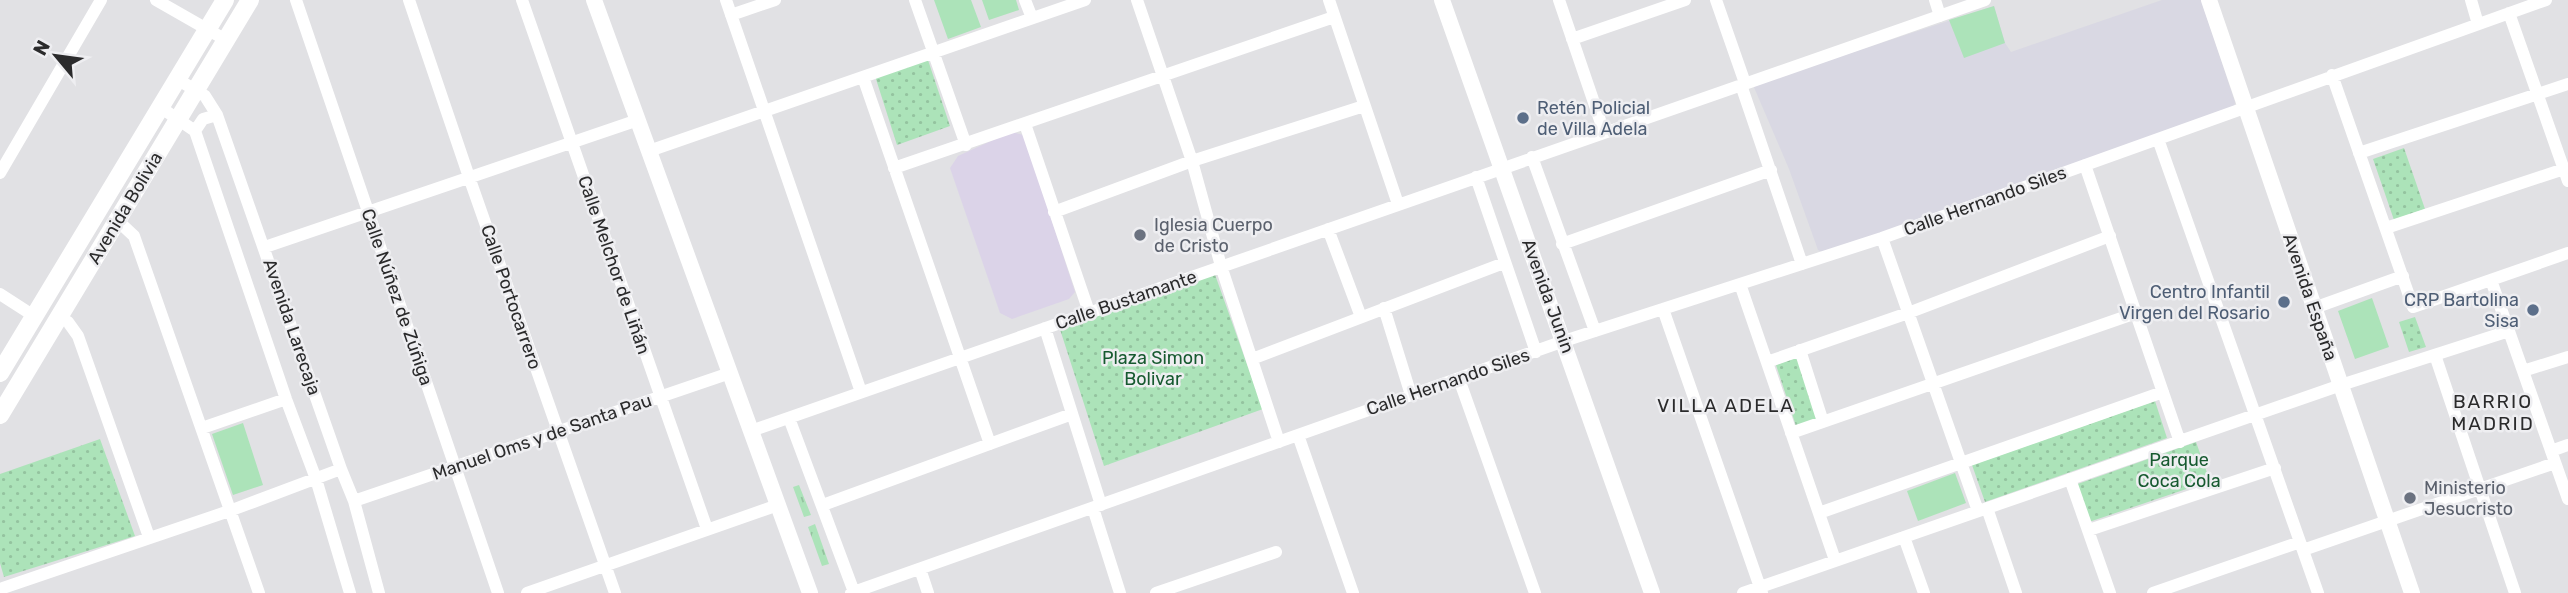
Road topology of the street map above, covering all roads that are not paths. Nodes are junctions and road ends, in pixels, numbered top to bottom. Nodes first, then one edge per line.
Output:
1 (101, 0) edge
2 (156, 0) edge
3 (225, 0) edge
4 (250, 0) edge
5 (296, 0) edge
6 (409, 0) edge
7 (522, 0) edge
8 (594, 0) edge
9 (726, 0) edge
10 (775, 0) edge
11 (915, 0) edge
12 (1026, 0) edge
13 (1085, 0) edge
14 (1137, 0) edge
15 (1329, 0) edge
16 (1442, 0) edge
17 (1559, 0) edge
18 (1685, 0) edge
19 (1716, 0) edge
20 (1935, 0) edge
21 (1985, 0) edge
22 (2209, 0) edge
23 (2471, 0) edge
24 (2546, 0) edge
25 (2509, 13) junction
26 (731, 15) junction
27 (1940, 16) junction
28 (1335, 17) junction
29 (1032, 18) junction
30 (2479, 24) junction
31 (207, 29) junction
32 (1572, 39) junction
33 (226, 40) junction
34 (934, 53) junction
35 (2332, 75) junction
36 (1163, 76) junction
37 (863, 77) junction
38 (177, 79) junction
39 (1743, 84) junction
40 (2568, 84) edge
41 (197, 89) junction
42 (2537, 94) junction
43 (1364, 106) junction
44 (2245, 106) junction
45 (160, 107) junction
46 (764, 111) junction
47 (217, 115) junction
48 (179, 119) junction
49 (638, 120) junction
50 (1025, 124) junction
51 (195, 131) junction
52 (1604, 132) junction
53 (2158, 139) junction
54 (572, 142) junction
55 (966, 145) junction
56 (649, 151) junction
57 (2359, 153) junction
58 (1532, 157) junction
59 (1192, 161) junction
60 (2085, 165) junction
61 (894, 168) junction
62 (1501, 168) junction
63 (1771, 170) junction
64 (0, 173) edge
65 (469, 177) junction
66 (1476, 177) junction
67 (2567, 178) edge
68 (1398, 204) junction
69 (368, 212) junction
70 (1054, 212) junction
71 (118, 220) junction
72 (2386, 228) junction
73 (1328, 229) junction
74 (2110, 236) junction
75 (1882, 238) junction
76 (1562, 244) junction
77 (265, 247) junction
78 (2568, 253) edge
79 (1504, 263) junction
80 (1802, 264) junction
81 (1222, 266) junction
82 (2403, 276) junction
83 (2491, 280) junction
84 (1740, 284) junction
85 (0, 294) edge
86 (1384, 308) junction
87 (2314, 308) junction
88 (1663, 309) junction
89 (1089, 313) junction
90 (1908, 313) junction
91 (2136, 313) junction
92 (34, 316) junction
93 (59, 317) junction
94 (1361, 317) junction
95 (1045, 328) junction
96 (1595, 331) junction
97 (2509, 331) junction
98 (1564, 341) junction
99 (1800, 350) junction
100 (1536, 352) junction
101 (2435, 355) junction
102 (2568, 356) edge
103 (960, 358) junction
104 (1252, 359) junction
105 (1767, 362) junction
106 (2523, 371) junction
107 (0, 373) edge
108 (730, 373) junction
109 (1460, 379) junction
110 (1933, 384) junction
111 (2341, 386) junction
112 (861, 392) junction
113 (2163, 392) junction
114 (1412, 395) junction
115 (660, 396) junction
116 (286, 399) junction
117 (1072, 414) junction
118 (0, 415) edge
119 (2257, 415) junction
120 (789, 418) junction
121 (1823, 422) junction
122 (202, 428) junction
123 (558, 431) junction
124 (751, 431) junction
125 (1791, 433) junction
126 (1298, 436) junction
127 (1279, 442) junction
128 (2180, 442) junction
129 (990, 444) junction
130 (2568, 445) edge
131 (2553, 457) junction
132 (1961, 463) junction
133 (455, 466) junction
134 (2275, 468) junction
135 (341, 469) junction
136 (316, 479) junction
137 (2070, 479) junction
138 (2480, 489) junction
139 (2568, 499) edge
140 (354, 501) junction
141 (778, 505) junction
142 (823, 505) junction
143 (1097, 506) junction
144 (232, 510) junction
145 (1982, 510) junction
146 (1819, 513) junction
147 (2387, 522) junction
148 (707, 529) junction
149 (2089, 530) junction
150 (149, 537) junction
151 (1904, 537) junction
152 (2302, 547) junction
153 (1276, 552) dead end
154 (1835, 561) junction
155 (606, 565) junction
156 (920, 569) junction
157 (2, 587) edge
158 (1187, 588) edge
159 (1761, 590) edge
160 (256, 592) edge
161 (806, 592) edge
162 (1348, 592) edge
163 (1919, 592) edge
164 (350, 593) edge
165 (379, 593) edge
166 (498, 593) edge
167 (527, 593) edge
168 (615, 593) edge
169 (853, 593) edge
170 (928, 593) edge
171 (1121, 593) edge
172 (1156, 593) edge
173 (1535, 593) edge
174 (1652, 593) edge
175 (1743, 593) edge
176 (2016, 593) edge
177 (2110, 593) edge
178 (2153, 593) edge
179 (2318, 593) edge
180 (2412, 593) edge
181 (2515, 593) edge

1 - 64 street
2 - 31 street
3 - 31 main road, Avenida Bolivia
4 - 33 main road, Avenida Bolivia
5 - 69 street, Calle Núñez de Zúñiga
6 - 65 street, Calle Portocarrero
7 - 54 street, Calle Melchor de Liñán
8 - 49 street
9 - 26 street
10 - 26 street
11 - 34 street
12 - 29 street
13 - 29 street
14 - 36 street
15 - 28 street
16 - 62 street, Avenida Junin
17 - 32 street
18 - 32 street
19 - 39 street
20 - 27 street
21 - 27 street, Calle Bustamante
22 - 44 street, Avenida España
23 - 30 street
24 - 25 street, Calle Hernando Siles
25 - 30 street, Calle Hernando Siles
25 - 42 street
26 - 46 street
27 - 39 street, Calle Bustamante
28 - 36 street
28 - 43 street
29 - 34 street
30 - 35 street, Calle Hernando Siles
31 - 33 street
31 - 38 main road, Avenida Bolivia
32 - 52 street
33 - 41 main road, Avenida Bolivia
34 - 37 street
34 - 55 street
35 - 44 street, Calle Hernando Siles
35 - 57 street
36 - 50 street
36 - 59 street
37 - 46 street
37 - 61 street
38 - 41 street, Avenida Larecaja
38 - 45 main road, Avenida Bolivia
39 - 52 street, Calle Bustamante
39 - 63 street
40 - 42 street
41 - 47 street, Avenida Larecaja
41 - 48 main road, Avenida Bolivia
42 - 57 street
42 - 67 street
43 - 59 street
43 - 68 street
44 - 53 street, Calle Hernando Siles
44 - 87 street, Avenida España
45 - 48 street
45 - 92 main road, Avenida Bolivia
46 - 56 street
46 - 112 street
47 - 51 street
47 - 77 street, Avenida Larecaja
48 - 51 street
48 - 71 main road, Avenida Bolivia
49 - 54 street
49 - 56 street
50 - 55 street
50 - 70 street
51 - 116 street, Avenida Larecaja
52 - 58 street, Calle Bustamante
53 - 60 street, Calle Hernando Siles
53 - 119 street
54 - 65 street
54 - 115 street, Calle Melchor de Liñán
55 - 61 street
56 - 108 street
57 - 72 street
58 - 62 street, Calle Bustamante
58 - 76 street, Avenida Junin
59 - 70 street
59 - 81 street
60 - 74 street
60 - 75 street, Calle Hernando Siles
61 - 103 street
62 - 66 street, Calle Bustamante
62 - 98 street, Avenida Junin
63 - 76 street
63 - 80 street
65 - 69 street
65 - 123 street, Calle Portocarrero
66 - 68 street, Calle Bustamante
66 - 79 street, Avenida Junin
67 - 72 street
68 - 73 street, Calle Bustamante
69 - 77 street
69 - 133 street, Calle Núñez de Zúñiga
70 - 89 street
71 - 93 main road, Avenida Bolivia
71 - 122 street
72 - 82 street
73 - 81 street, Calle Bustamante
73 - 94 street
74 - 90 street
74 - 91 street
75 - 80 street, Calle Hernando Siles
75 - 90 street
76 - 96 street, Avenida Junin
77 - 135 street, Avenida Larecaja
78 - 83 street
79 - 86 street
79 - 100 street, Avenida Junin
80 - 84 street, Calle Hernando Siles
81 - 89 street, Calle Bustamante
81 - 104 street
82 - 83 street
82 - 87 street
83 - 97 street
84 - 88 street, Calle Hernando Siles
84 - 105 street
85 - 92 street
86 - 94 street
86 - 114 street
87 - 111 street, Avenida España
88 - 96 street, Calle Hernando Siles
88 - 159 street
89 - 95 street, Calle Bustamante
90 - 99 street
90 - 110 street
91 - 110 street
91 - 113 street
92 - 107 main road, Avenida Bolivia
93 - 118 main road, Avenida Bolivia
93 - 150 street
94 - 104 street
95 - 103 street, Calle Bustamante
95 - 117 street
96 - 98 street, Calle Hernando Siles
97 - 101 street
97 - 106 street
98 - 100 street, Calle Hernando Siles
98 - 174 street, Avenida Junin
99 - 105 street
99 - 121 street
100 - 109 street, Calle Hernando Siles
101 - 111 street
101 - 138 street
102 - 106 street
103 - 112 street, Calle Bustamante
103 - 129 street
104 - 127 street
105 - 125 street
106 - 131 street
108 - 115 street, Manuel Oms y de Santa Pau
108 - 124 street
109 - 114 street, Calle Hernando Siles
109 - 173 street
110 - 121 street
110 - 132 street
111 - 119 street
111 - 147 street, Avenida España
112 - 120 street, Calle Bustamante
113 - 128 street
113 - 132 street
114 - 126 street, Calle Hernando Siles
115 - 123 street, Manuel Oms y de Santa Pau
115 - 148 street, Calle Melchor de Liñán
116 - 122 street
116 - 136 street, Avenida Larecaja
117 - 129 street
117 - 143 street
119 - 128 street
119 - 134 street
120 - 124 street, Calle Bustamante
120 - 142 street
121 - 125 street
122 - 144 street
123 - 133 street, Manuel Oms y de Santa Pau
123 - 155 street, Calle Portocarrero
124 - 141 street
125 - 146 street
126 - 127 street, Calle Hernando Siles
126 - 162 street
127 - 143 street, Calle Hernando Siles
128 - 137 street
129 - 142 street
130 - 131 street
131 - 138 street
131 - 139 street
132 - 145 street
132 - 146 street
133 - 140 street, Manuel Oms y de Santa Pau
133 - 166 street, Calle Núñez de Zúñiga
134 - 149 street
134 - 152 street
135 - 136 street
135 - 140 street, Avenida Larecaja
136 - 144 street
136 - 164 street, Avenida Larecaja
137 - 145 street
137 - 149 street
138 - 147 street
138 - 181 street
140 - 165 street, Avenida Larecaja
141 - 148 street
141 - 161 street
142 - 169 street
143 - 156 street, Calle Hernando Siles
143 - 171 street
144 - 150 street
144 - 160 street
145 - 151 street
145 - 176 street
146 - 154 street
147 - 152 street
147 - 180 street, Avenida España
148 - 155 street
149 - 177 street
150 - 157 street
151 - 154 street
151 - 163 street
152 - 178 street
152 - 179 street
153 - 158 street
154 - 159 street
155 - 167 street
155 - 168 street, Calle Portocarrero
156 - 169 street, Calle Hernando Siles
156 - 170 street
158 - 172 street
159 - 175 street

